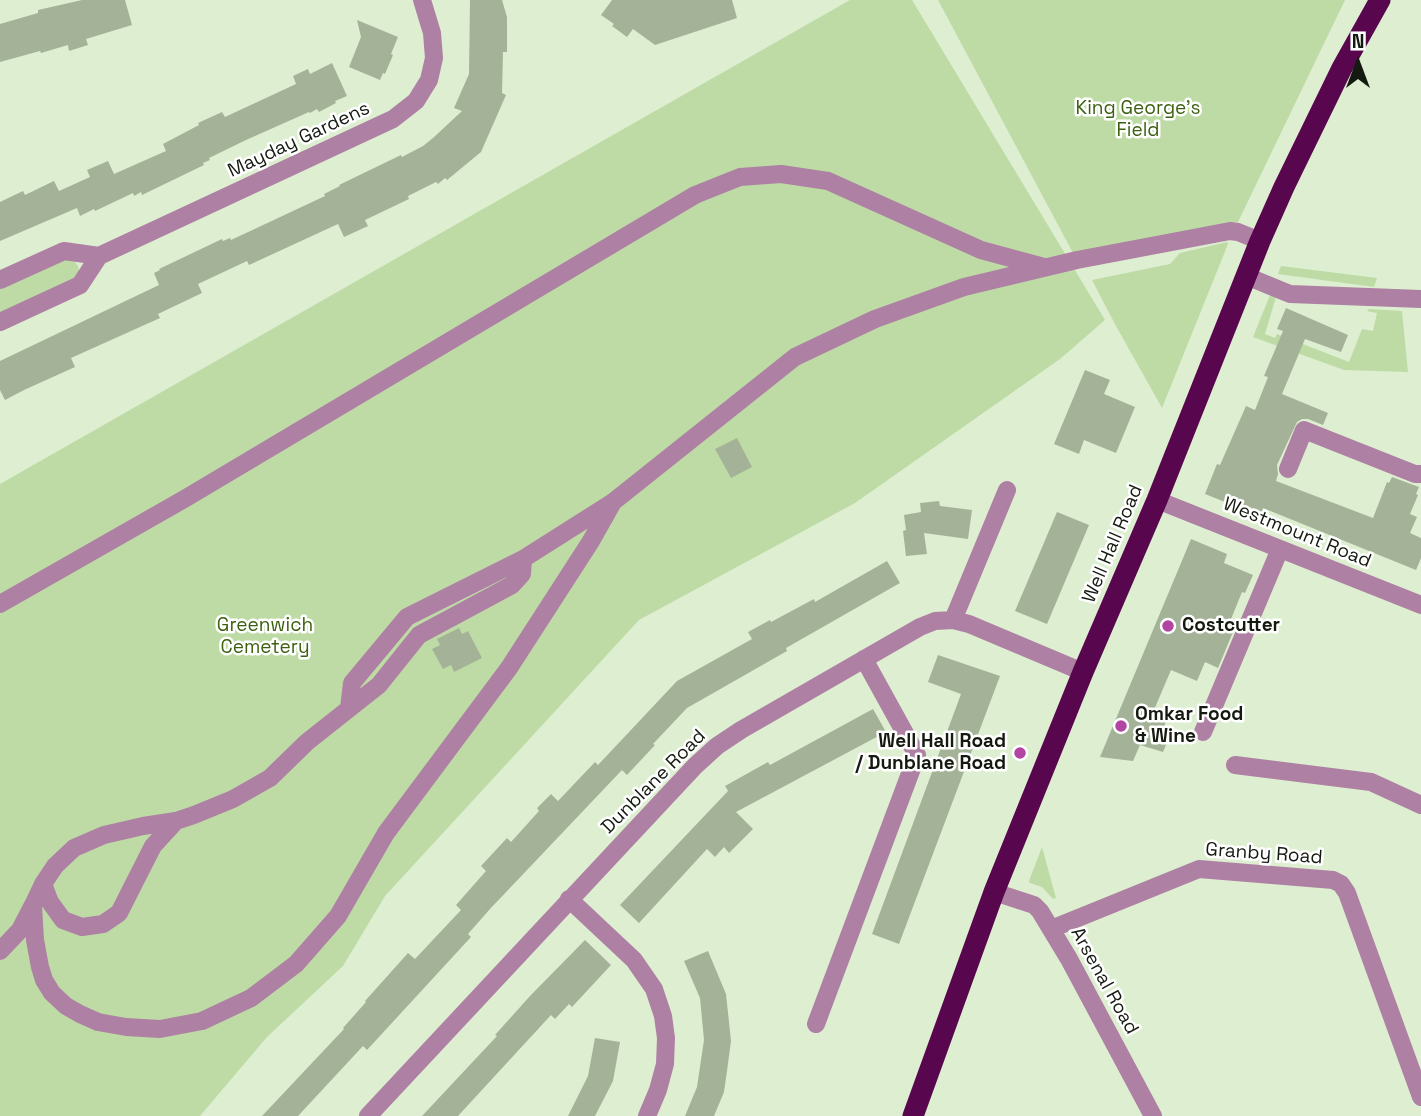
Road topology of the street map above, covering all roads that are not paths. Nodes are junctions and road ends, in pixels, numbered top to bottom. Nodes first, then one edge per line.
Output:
1 (422, 0) edge
2 (1380, 0) edge
3 (1260, 241) junction
4 (99, 256) junction
5 (1046, 267) junction
6 (1246, 276) junction
7 (0, 280) edge
8 (1421, 299) edge
9 (0, 322) edge
10 (1288, 469) dead end
11 (1421, 474) edge
12 (1007, 490) dead end
13 (1157, 500) junction
14 (613, 502) junction
15 (1280, 549) junction
16 (0, 604) edge
17 (1421, 605) edge
18 (954, 620) junction
19 (864, 659) junction
20 (1083, 672) junction
21 (1203, 732) dead end
22 (1235, 765) dead end
23 (1421, 804) edge
24 (176, 821) junction
25 (43, 884) junction
26 (994, 891) junction
27 (569, 899) junction
28 (33, 905) junction
29 (1051, 929) junction
30 (0, 951) edge
31 (816, 1024) dead end
32 (1421, 1097) edge
33 (1148, 1111) edge
34 (369, 1116) edge
35 (647, 1116) edge
36 (913, 1116) edge

1 - 4 street, Mayday Gardens
2 - 3 highway, Well Hall Road
3 - 5 street
3 - 6 highway, Well Hall Road
4 - 7 street
4 - 9 street
5 - 14 street
5 - 16 street
6 - 8 street
6 - 13 highway, Well Hall Road
10 - 11 street
12 - 18 street
13 - 15 street, Westmount Road
13 - 20 highway, Well Hall Road
14 - 24 street
14 - 28 street
15 - 17 street, Westmount Road
15 - 21 street
18 - 19 street, Dunblane Road
18 - 20 street
19 - 27 street, Dunblane Road
19 - 31 street
20 - 26 highway, Well Hall Road
22 - 23 street
24 - 25 street
24 - 25 street
25 - 28 street
26 - 29 street, Arsenal Road
26 - 36 highway, Well Hall Road
27 - 34 street, Dunblane Road
27 - 35 street
28 - 30 street
29 - 32 street, Granby Road
29 - 33 street, Arsenal Road

